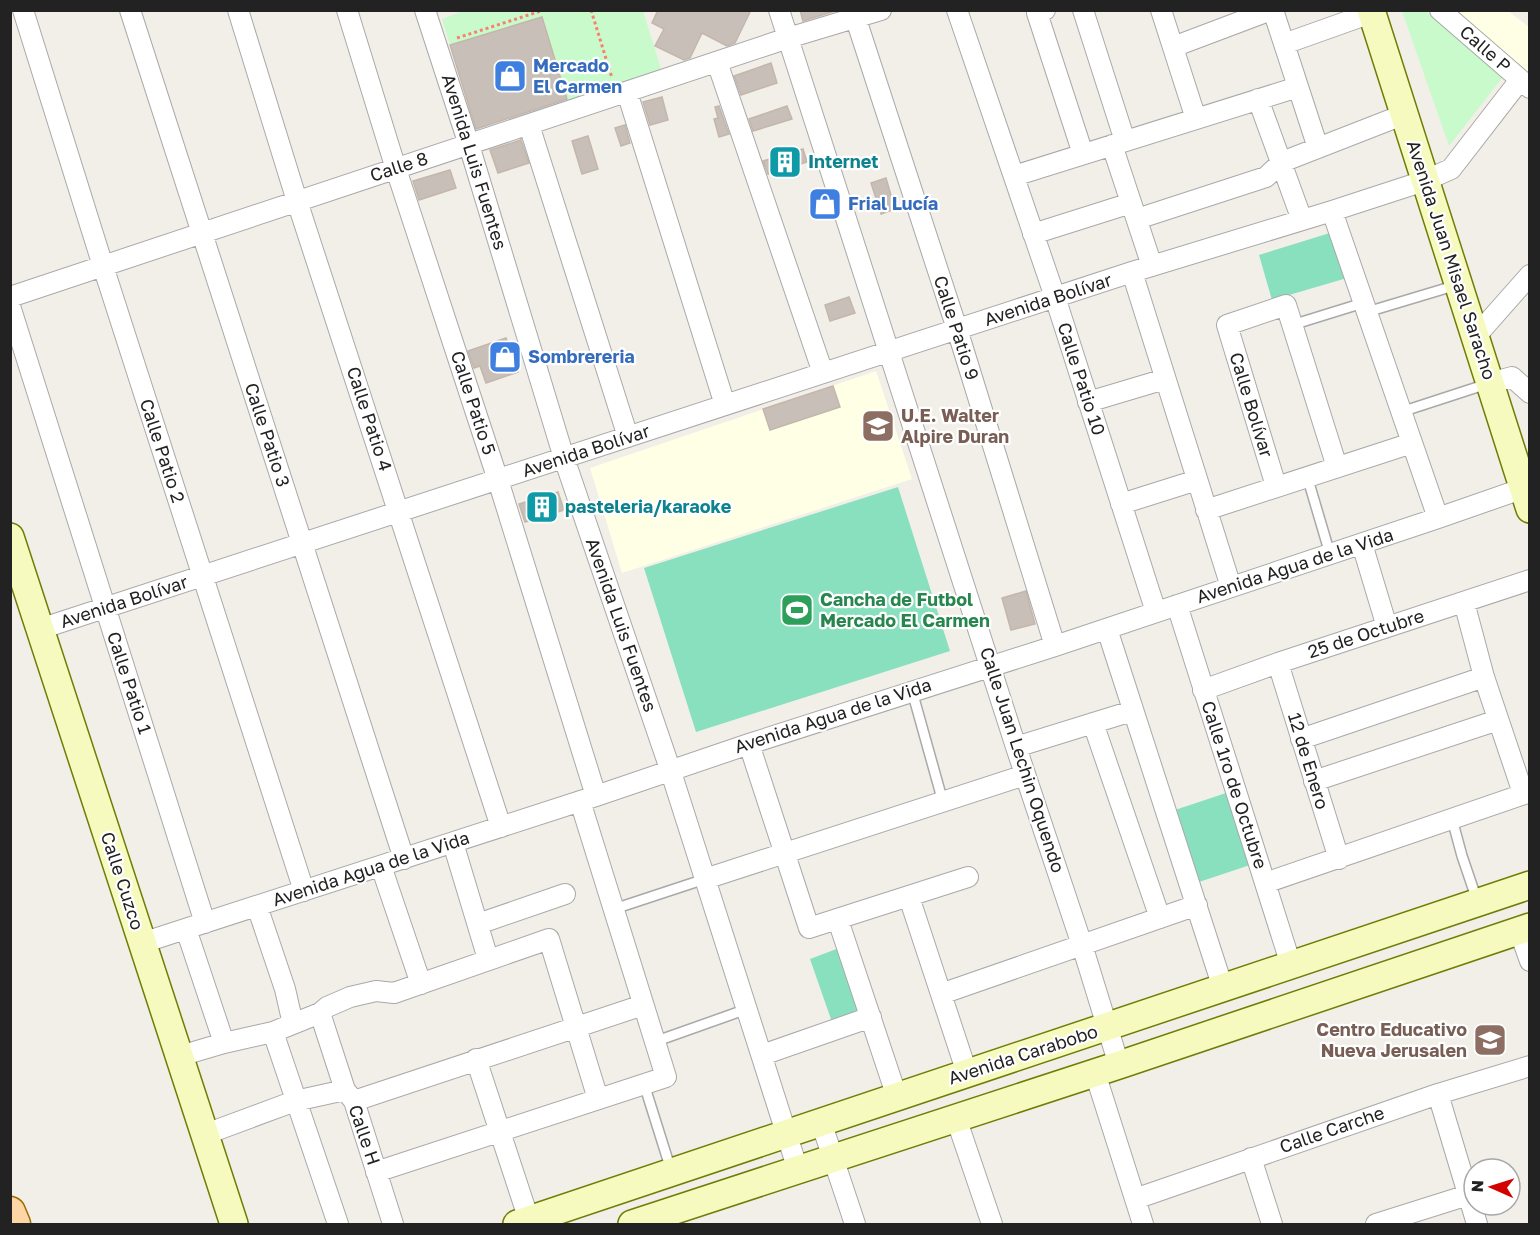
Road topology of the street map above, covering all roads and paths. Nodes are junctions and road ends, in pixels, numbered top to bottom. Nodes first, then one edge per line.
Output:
1 (23, 10) edge
2 (130, 10) edge
3 (238, 10) edge
4 (347, 10) edge
5 (425, 10) edge
6 (544, 10) edge
7 (591, 10) edge
8 (779, 10) edge
9 (881, 10) edge
10 (957, 10) edge
11 (1046, 10) edge
12 (1083, 10) edge
13 (1161, 10) edge
14 (1272, 10) edge
15 (1440, 10) edge
16 (1371, 11) edge
17 (855, 14) edge
18 (457, 38) dead end
19 (788, 38) junction
20 (1284, 44) junction
21 (1173, 47) junction
22 (717, 62) junction
23 (1525, 84) edge
24 (1298, 87) junction
25 (621, 90) junction
26 (1258, 99) junction
27 (1405, 114) junction
28 (1196, 119) junction
29 (529, 124) junction
30 (1118, 143) junction
31 (469, 144) junction
32 (1318, 148) junction
33 (1083, 154) junction
34 (1282, 162) junction
35 (396, 169) junction
36 (1014, 176) junction
37 (1424, 181) junction
38 (297, 201) junction
39 (1134, 211) junction
40 (1332, 211) junction
41 (1302, 220) junction
42 (201, 233) junction
43 (1033, 234) junction
44 (103, 266) junction
45 (1152, 266) junction
46 (1132, 272) junction
47 (1530, 275) edge
48 (1459, 285) junction
49 (10, 297) edge
50 (1055, 297) junction
51 (10, 306) edge
52 (1365, 307) junction
53 (1292, 325) junction
54 (957, 329) junction
55 (1476, 336) junction
56 (890, 351) junction
57 (823, 373) junction
58 (1165, 379) junction
59 (1490, 383) junction
60 (1530, 393) edge
61 (1088, 402) junction
62 (725, 405) junction
63 (1401, 412) junction
64 (628, 436) junction
65 (1412, 443) junction
66 (564, 458) junction
67 (1337, 467) junction
68 (1307, 476) junction
69 (498, 480) junction
70 (1197, 480) junction
71 (1276, 486) junction
72 (1527, 494) edge
73 (1121, 504) junction
74 (1206, 510) junction
75 (399, 512) junction
76 (1438, 518) junction
77 (10, 537) edge
78 (303, 544) junction
79 (1362, 544) junction
80 (1330, 554) junction
81 (203, 576) junction
82 (1530, 580) edge
83 (1231, 587) junction
84 (19, 588) edge
85 (1464, 602) junction
86 (1177, 605) junction
87 (105, 608) junction
88 (1156, 612) junction
89 (1387, 627) junction
90 (40, 629) junction
91 (1107, 629) junction
92 (1055, 646) junction
93 (1278, 663) junction
94 (991, 665) junction
95 (1484, 677) junction
96 (1203, 690) junction
97 (912, 691) junction
98 (1132, 711) junction
99 (1498, 720) junction
100 (1093, 723) junction
101 (1301, 739) junction
102 (749, 744) junction
103 (1016, 747) junction
104 (670, 769) junction
105 (1026, 775) junction
106 (1314, 781) junction
107 (1526, 792) edge
108 (588, 799) junction
109 (943, 802) junction
110 (1452, 818) junction
111 (501, 827) junction
112 (453, 843) junction
113 (785, 853) junction
114 (404, 859) junction
115 (1339, 859) junction
116 (381, 866) junction
117 (968, 877) dead end
118 (705, 879) junction
119 (1265, 884) junction
120 (1530, 885) edge
121 (304, 891) junction
122 (565, 894) dead end
123 (909, 897) junction
124 (1477, 902) junction
125 (1197, 905) junction
126 (257, 906) junction
127 (613, 909) junction
128 (1160, 918) junction
129 (838, 920) junction
130 (205, 923) junction
131 (478, 924) junction
132 (186, 929) junction
133 (1524, 929) edge
134 (142, 943) junction
135 (1082, 945) junction
136 (488, 959) junction
137 (1530, 961) edge
138 (1291, 965) junction
139 (421, 984) junction
140 (1223, 988) junction
141 (941, 994) junction
142 (643, 1005) junction
143 (747, 1009) junction
144 (320, 1013) junction
145 (871, 1017) junction
146 (293, 1024) junction
147 (576, 1026) junction
148 (1107, 1027) junction
149 (273, 1032) junction
150 (654, 1042) junction
151 (224, 1043) junction
152 (762, 1055) junction
153 (180, 1056) junction
154 (476, 1059) junction
155 (1530, 1066) edge
156 (1107, 1069) junction
157 (967, 1073) junction
158 (644, 1084) junction
159 (1438, 1094) junction
160 (349, 1095) junction
161 (897, 1097) junction
162 (598, 1099) junction
163 (296, 1101) junction
164 (956, 1118) junction
165 (821, 1122) junction
166 (500, 1131) junction
167 (787, 1133) junction
168 (206, 1134) junction
169 (1251, 1158) junction
170 (833, 1159) junction
171 (798, 1170) junction
172 (376, 1172) junction
173 (671, 1172) junction
174 (1462, 1175) edge
175 (1462, 1197) edge
176 (1135, 1199) junction
177 (10, 1212) edge
178 (523, 1222) edge
179 (15, 1224) edge
180 (234, 1224) edge
181 (338, 1224) edge
182 (393, 1224) edge
183 (632, 1224) edge
184 (855, 1224) edge
185 (993, 1224) edge
186 (1143, 1224) edge
187 (1272, 1224) edge
188 (1376, 1224) edge

1 - 44 street, Calle Patio 2
2 - 42 street, Calle Patio 3
3 - 38 street, Calle Patio 4
4 - 35 street, Calle Patio 5
5 - 31 street, Avenida Luis Fuentes
6 - 18 path
7 - 25 path
8 - 19 street, Calle Juan Lechin Oquendo
9 - 17 street, Calle 8
10 - 36 street, Calle Patio 10
11 - 33 street
12 - 30 street
13 - 21 street
14 - 20 street
14 - 21 street
15 - 23 street, Calle P
16 - 20 street
16 - 27 street, Avenida Juan Misael Saracho
17 - 19 street, Calle 8
17 - 54 street, Calle Patio 9
19 - 22 street, Calle 8
19 - 56 street, Calle Juan Lechin Oquendo
20 - 24 street
21 - 28 street
22 - 25 street, Calle 8
22 - 57 street
23 - 37 street
24 - 26 street
24 - 32 street
25 - 29 street, Calle 8
25 - 62 street
26 - 28 street
26 - 34 street
27 - 32 street
27 - 37 street, Avenida Juan Misael Saracho
28 - 30 street
29 - 31 street, Calle 8
29 - 64 street
30 - 33 street
30 - 39 street
31 - 35 street, Calle 8
31 - 66 street, Avenida Luis Fuentes
32 - 34 street
33 - 36 street
34 - 39 street
34 - 41 street
35 - 38 street, Calle 8
35 - 69 street, Calle Patio 5
36 - 43 street, Calle Patio 10
37 - 40 street
37 - 48 street, Avenida Juan Misael Saracho
38 - 42 street, Calle 8
38 - 75 street, Calle Patio 4
39 - 43 street
39 - 45 street
40 - 41 street
40 - 52 street
41 - 45 street
42 - 44 street, Calle 8
42 - 78 street, Calle Patio 3
43 - 50 street, Calle Patio 10
44 - 49 street, Calle 8
44 - 81 street, Calle Patio 2
45 - 46 street
46 - 50 street, Avenida Bolívar
46 - 58 street
47 - 55 street
48 - 52 lane
48 - 55 street, Avenida Juan Misael Saracho
50 - 54 street, Avenida Bolívar
50 - 61 street, Calle Patio 10
51 - 87 street, Calle Patio 1
52 - 53 lane
52 - 63 street
53 - 67 street
53 - 71 street, Calle Bolívar
54 - 56 street, Avenida Bolívar
54 - 92 street, Calle Patio 9
55 - 59 street, Avenida Juan Misael Saracho
56 - 57 street, Avenida Bolívar
56 - 94 street, Calle Juan Lechin Oquendo
57 - 62 street, Avenida Bolívar
58 - 61 street
58 - 70 street
59 - 60 street
59 - 63 lane
59 - 72 street, Avenida Juan Misael Saracho
61 - 73 street, Calle Patio 10
62 - 64 street, Avenida Bolívar
63 - 65 street
64 - 66 street, Avenida Bolívar
65 - 67 street
65 - 76 street
66 - 69 street, Avenida Bolívar
66 - 104 street, Avenida Luis Fuentes
67 - 68 street
68 - 71 street
68 - 80 lane
69 - 75 street, Avenida Bolívar
69 - 108 street, Calle Patio 5
70 - 73 street
70 - 74 street
71 - 74 street
72 - 76 street, Avenida Agua de la Vida
73 - 88 street, Calle Patio 10
74 - 83 street
75 - 78 street, Avenida Bolívar
75 - 111 street, Calle Patio 4
76 - 79 street, Avenida Agua de la Vida
77 - 84 street, Calle Cuzco
78 - 81 street, Avenida Bolívar
78 - 114 street, Calle Patio 3
79 - 80 street, Avenida Agua de la Vida
79 - 89 street
80 - 83 street, Avenida Agua de la Vida
81 - 87 street, Avenida Bolívar
81 - 121 street, Calle Patio 2
82 - 85 street, 25 de Octubre
83 - 86 street, Avenida Agua de la Vida
84 - 90 street, Calle Cuzco
85 - 89 street, 25 de Octubre
85 - 95 street
86 - 88 street, Avenida Agua de la Vida
86 - 96 street, Calle 1ro de Octubre
87 - 90 street, Avenida Bolívar
87 - 130 street, Calle Patio 1
88 - 91 street, Avenida Agua de la Vida
89 - 93 street, 25 de Octubre
90 - 134 street, Calle Cuzco
91 - 92 street, Avenida Agua de la Vida
91 - 98 street
92 - 94 street, Avenida Agua de la Vida
93 - 96 street, 25 de Octubre
93 - 101 street, 12 de Enero
94 - 97 street, Avenida Agua de la Vida
94 - 103 street, Calle Juan Lechin Oquendo
95 - 99 street
95 - 101 street
96 - 119 street, Calle 1ro de Octubre
97 - 102 street, Avenida Agua de la Vida
97 - 109 lane
98 - 100 street
98 - 125 street
99 - 106 street
99 - 107 street
100 - 103 street
100 - 128 street
101 - 106 street, 12 de Enero
102 - 104 street, Avenida Agua de la Vida
102 - 113 street
103 - 105 street, Calle Juan Lechin Oquendo
104 - 108 street, Avenida Agua de la Vida
104 - 118 street, Avenida Luis Fuentes
105 - 109 street
105 - 135 street, Calle Juan Lechin Oquendo
106 - 115 street, 12 de Enero
107 - 110 street
108 - 111 street, Avenida Agua de la Vida
108 - 127 street, Calle Patio 5
109 - 113 street
110 - 115 street
110 - 124 lane
111 - 112 street, Avenida Agua de la Vida
112 - 114 street, Avenida Agua de la Vida
112 - 131 street
113 - 118 street
113 - 129 street
114 - 116 street, Avenida Agua de la Vida
115 - 119 street
116 - 121 street, Avenida Agua de la Vida
116 - 139 street
117 - 123 street
118 - 127 lane
118 - 143 street, Avenida Luis Fuentes
119 - 138 street, Calle 1ro de Octubre
120 - 124 street, Avenida Carabobo
121 - 126 street, Avenida Agua de la Vida
122 - 131 street
123 - 129 street
123 - 141 street
124 - 138 street, Avenida Carabobo
125 - 128 street
125 - 140 street
126 - 130 street, Avenida Agua de la Vida
126 - 146 street
127 - 142 street, Calle Patio 5
128 - 135 street
129 - 145 street
130 - 132 street, Avenida Agua de la Vida
131 - 136 street
132 - 134 street, Avenida Agua de la Vida
132 - 151 street
133 - 137 street
133 - 156 street
134 - 153 street, Calle Cuzco
135 - 141 street
135 - 148 street, Calle Juan Lechin Oquendo
136 - 139 street
136 - 147 street
138 - 140 street, Avenida Carabobo
139 - 144 street
140 - 148 street, Avenida Carabobo
141 - 157 street
142 - 147 street
142 - 150 street, Calle Patio 5
143 - 150 lane
143 - 152 street, Avenida Luis Fuentes
144 - 146 street
144 - 160 street, Calle H
145 - 152 street
145 - 161 street
146 - 149 street
147 - 154 street
147 - 162 street
148 - 156 street, Calle Juan Lechin Oquendo
148 - 157 street, Avenida Carabobo
149 - 151 street
149 - 163 street
150 - 158 street, Calle Patio 5
151 - 153 street
152 - 167 street, Avenida Luis Fuentes
153 - 168 street, Calle Cuzco
154 - 160 street
154 - 166 street
155 - 159 street, Calle Carche
156 - 164 street
156 - 176 street, Calle Juan Lechin Oquendo
157 - 161 street, Avenida Carabobo
158 - 162 street
158 - 173 lane
159 - 169 street, Calle Carche
159 - 174 street
160 - 163 street
160 - 172 street, Calle H
161 - 165 street, Avenida Carabobo
162 - 166 street
163 - 168 street
163 - 181 street
164 - 170 street
164 - 185 street
165 - 167 street, Avenida Carabobo
165 - 170 street
166 - 172 street
166 - 178 street
167 - 171 street, Avenida Luis Fuentes
167 - 173 street, Avenida Carabobo
168 - 180 street, Calle Cuzco
169 - 176 street, Calle Carche
169 - 187 street
170 - 171 street
170 - 184 street
171 - 183 street
172 - 182 street, Calle H
173 - 178 street, Avenida Carabobo
175 - 188 street
176 - 186 street, Calle Juan Lechin Oquendo
177 - 179 main road

